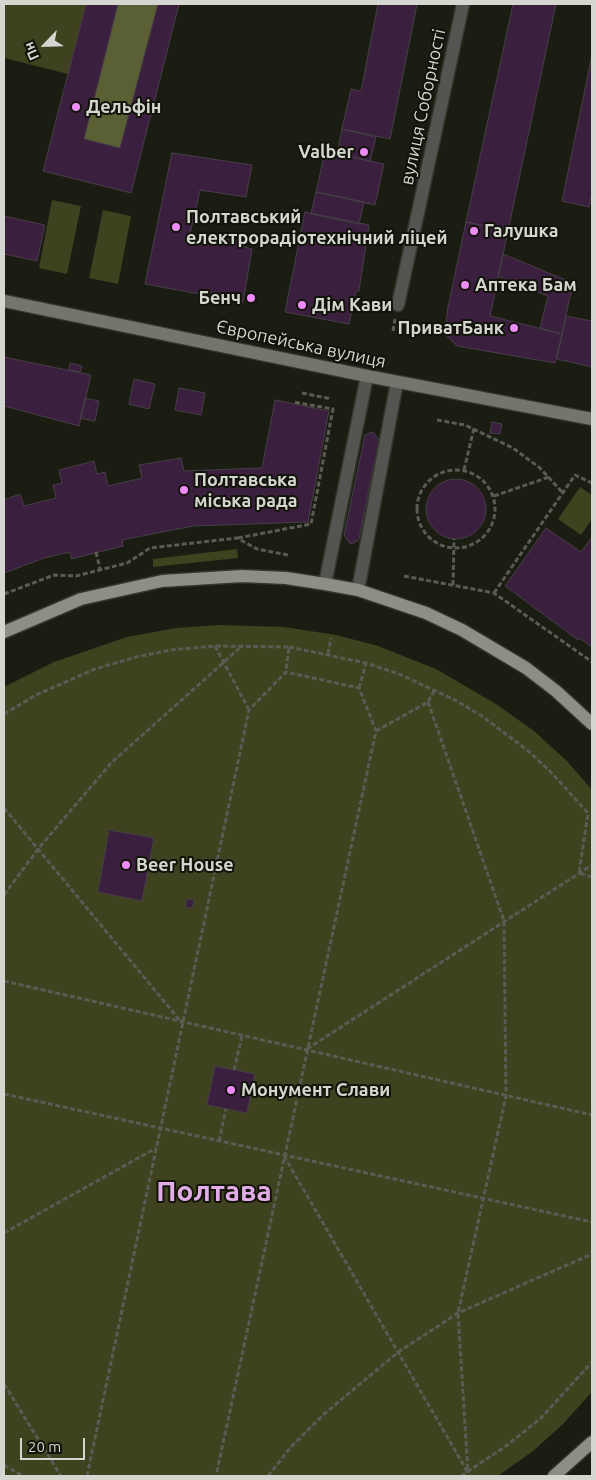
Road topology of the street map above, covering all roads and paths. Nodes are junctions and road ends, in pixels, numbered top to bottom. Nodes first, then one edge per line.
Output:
1 (462, 4) edge
2 (4, 301) edge
3 (398, 305) dead end
4 (367, 376) junction
5 (397, 382) junction
6 (302, 393) dead end
7 (331, 399) dead end
8 (293, 402) dead end
9 (592, 419) edge
10 (437, 420) dead end
11 (474, 428) junction
12 (464, 470) junction
13 (549, 477) junction
14 (592, 483) edge
15 (562, 492) junction
16 (494, 496) junction
17 (237, 538) junction
18 (454, 539) dead end
19 (453, 548) junction
20 (96, 552) dead end
21 (288, 555) dead end
22 (100, 569) junction
23 (404, 576) dead end
24 (326, 584) junction
25 (453, 585) junction
26 (358, 590) junction
27 (494, 593) junction
28 (4, 594) edge
29 (4, 632) edge
30 (332, 638) dead end
31 (243, 645) junction
32 (215, 646) junction
33 (288, 647) junction
34 (328, 654) junction
35 (224, 662) junction
36 (592, 662) edge
37 (366, 663) junction
38 (286, 672) junction
39 (359, 688) junction
40 (435, 689) junction
41 (428, 702) junction
42 (249, 710) junction
43 (4, 714) edge
44 (592, 724) edge
45 (376, 731) junction
46 (4, 808) edge
47 (38, 849) junction
48 (592, 865) edge
49 (579, 873) junction
50 (592, 877) edge
51 (4, 895) edge
52 (504, 922) junction
53 (4, 981) edge
54 (182, 1023) junction
55 (242, 1036) junction
56 (307, 1049) junction
57 (234, 1070) dead end
58 (4, 1094) edge
59 (506, 1096) junction
60 (226, 1109) dead end
61 (592, 1115) edge
62 (161, 1128) junction
63 (219, 1141) junction
64 (157, 1148) junction
65 (284, 1156) junction
66 (485, 1200) junction
67 (592, 1222) edge
68 (4, 1233) edge
69 (592, 1254) edge
70 (458, 1313) junction
71 (397, 1353) junction
72 (592, 1362) edge
73 (4, 1384) edge
74 (592, 1442) edge
75 (4, 1465) edge
76 (468, 1473) junction
77 (23, 1476) edge
78 (61, 1476) edge
79 (87, 1476) edge
80 (216, 1476) edge
81 (268, 1476) edge
82 (461, 1476) edge
83 (554, 1476) edge

1 - 3 street, вулиця Соборності
2 - 4 main road, Європейська вулиця
4 - 5 main road, Європейська вулиця
4 - 24 street
5 - 9 main road, Європейська вулиця
5 - 26 street
6 - 7 path
8 - 17 path
10 - 11 path
11 - 12 path
11 - 13 path
12 - 16 path
12 - 19 path
13 - 15 path
13 - 16 path
14 - 15 path
15 - 27 path
16 - 19 path
17 - 21 path
17 - 22 path
18 - 19 path
19 - 25 path
20 - 22 path
22 - 28 path
23 - 25 path
24 - 26 main road
24 - 29 main road
25 - 27 path
26 - 44 main road
27 - 36 path
30 - 34 path
31 - 32 path
31 - 33 path
31 - 35 path
32 - 35 path
32 - 43 path
33 - 34 path
33 - 38 path
34 - 37 path
35 - 42 path
35 - 47 path
37 - 39 path
37 - 40 path
38 - 39 path
38 - 42 path
39 - 45 path
40 - 41 path
40 - 49 path
41 - 45 path
41 - 52 path
42 - 54 path
45 - 56 path
46 - 47 path
47 - 51 path
47 - 54 path
48 - 49 path
49 - 50 path
49 - 52 path
52 - 56 path
52 - 59 path
53 - 54 path
54 - 55 path
54 - 62 path
55 - 56 path
55 - 57 path
56 - 59 path
56 - 65 path
58 - 62 path
59 - 61 path
59 - 66 path
60 - 63 path
62 - 63 path
62 - 64 path
63 - 65 path
64 - 68 path
64 - 79 path
65 - 66 path
65 - 71 path
65 - 80 path
66 - 67 path
66 - 70 path
69 - 70 path
70 - 71 path
70 - 76 path
71 - 76 path
71 - 81 path
72 - 76 path
73 - 78 path
74 - 83 main road
75 - 77 path
76 - 82 path

